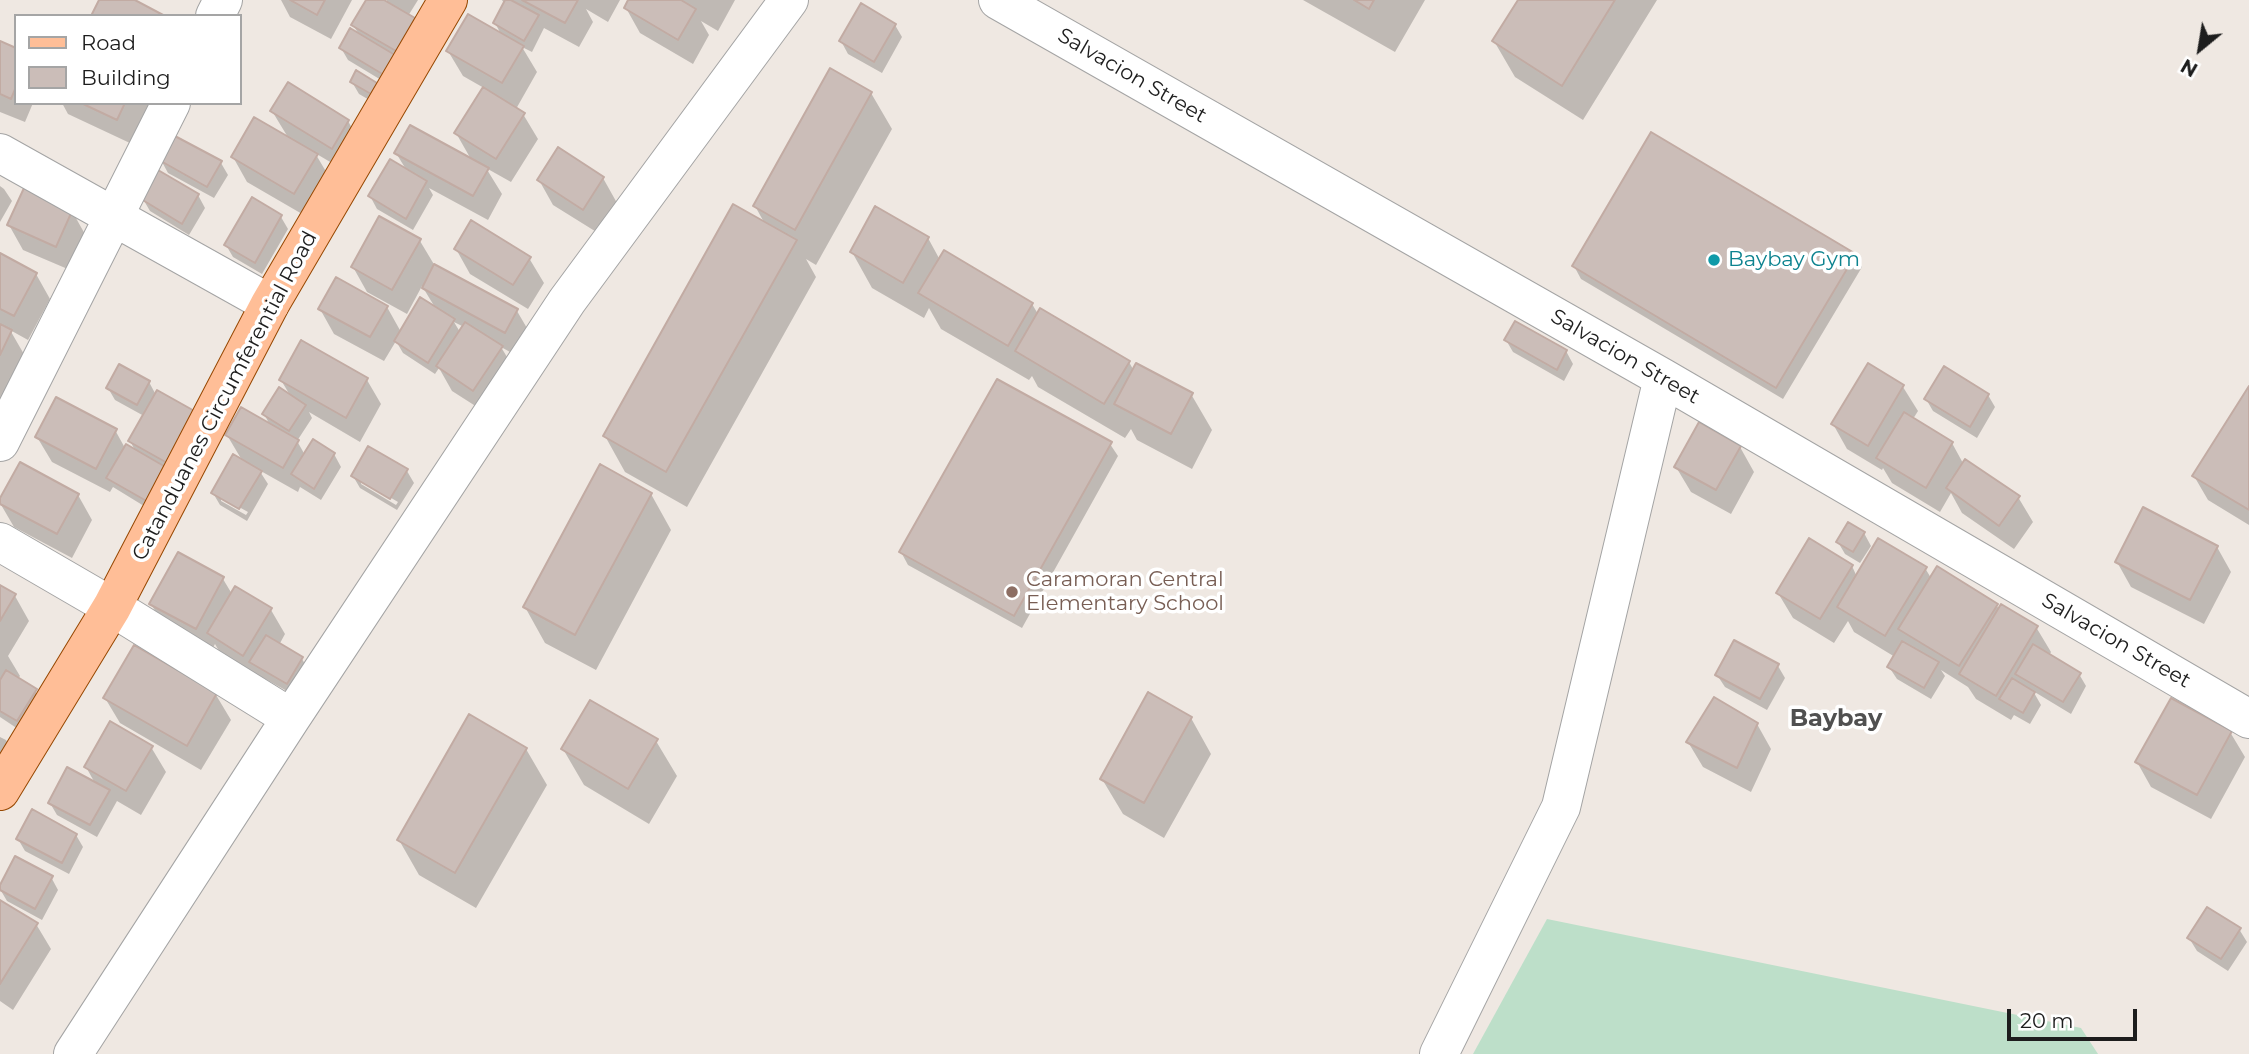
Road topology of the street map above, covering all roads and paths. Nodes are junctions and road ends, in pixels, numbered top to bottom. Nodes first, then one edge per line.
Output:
1 (448, 0) edge
2 (789, 0) edge
3 (998, 0) edge
4 (170, 105) edge
5 (0, 153) edge
6 (114, 218) junction
7 (270, 304) junction
8 (1663, 379) junction
9 (0, 442) edge
10 (0, 542) edge
11 (112, 607) junction
12 (291, 718) junction
13 (2249, 719) edge
14 (0, 791) edge
15 (73, 1054) edge
16 (1439, 1054) edge

1 - 7 main road, Catanduanes Circumferential Road
2 - 12 street
3 - 8 street, Salvacion Street
4 - 6 street
5 - 6 street
6 - 7 street
6 - 9 street
7 - 11 main road, Catanduanes Circumferential Road
8 - 13 street, Salvacion Street
8 - 16 street
10 - 11 street
11 - 12 street
11 - 14 main road, Catanduanes Circumferential Road
12 - 15 street

